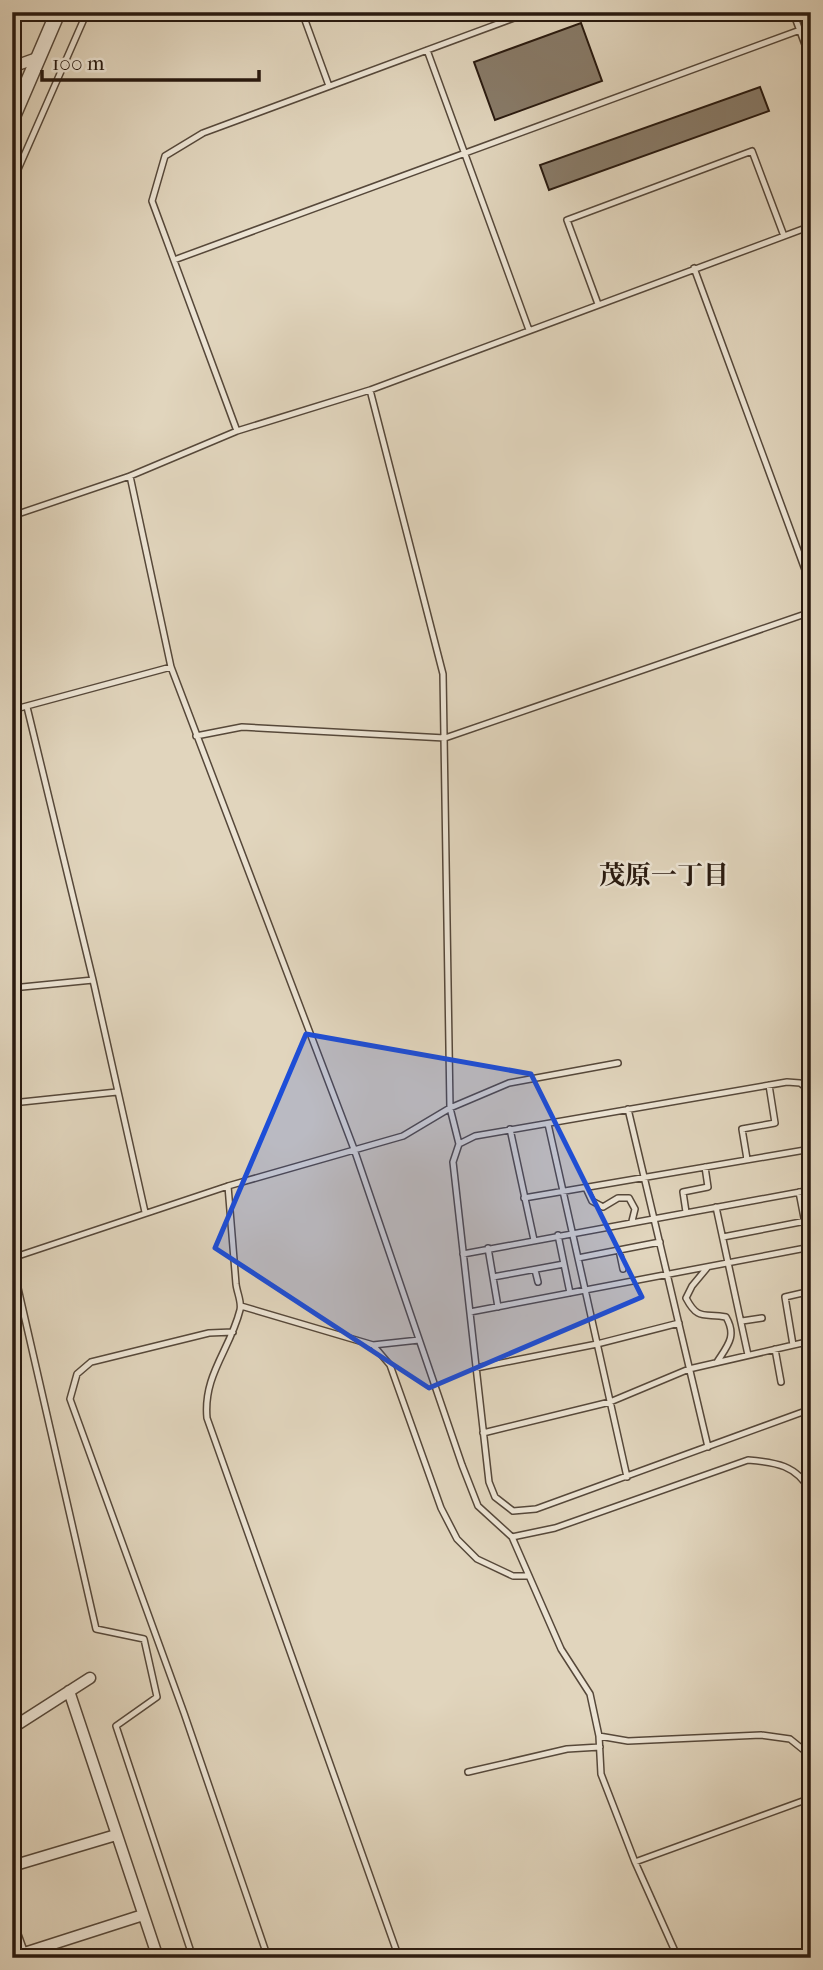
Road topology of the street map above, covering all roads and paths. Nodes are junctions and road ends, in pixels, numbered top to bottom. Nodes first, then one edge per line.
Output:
1 (58, 12) edge
2 (87, 12) edge
3 (302, 12) edge
4 (530, 12) edge
5 (793, 12) edge
6 (811, 26) edge
7 (799, 30) junction
8 (427, 50) junction
9 (37, 58) junction
10 (811, 61) edge
11 (12, 67) edge
12 (329, 86) junction
13 (12, 119) edge
14 (466, 152) junction
15 (12, 183) edge
16 (811, 226) edge
17 (784, 236) junction
18 (174, 260) junction
19 (695, 268) junction
20 (598, 304) junction
21 (529, 330) junction
22 (370, 390) junction
23 (237, 431) junction
24 (130, 476) junction
25 (12, 516) edge
26 (811, 586) edge
27 (811, 612) edge
28 (171, 667) junction
29 (27, 707) junction
30 (12, 710) edge
31 (196, 736) junction
32 (445, 738) junction
33 (93, 981) junction
34 (12, 988) edge
35 (618, 1063) dead end
36 (769, 1085) junction
37 (811, 1091) edge
38 (117, 1092) junction
39 (12, 1103) edge
40 (450, 1108) junction
41 (628, 1109) junction
42 (548, 1124) junction
43 (510, 1129) junction
44 (459, 1144) junction
45 (354, 1149) junction
46 (811, 1149) edge
47 (747, 1159) junction
48 (705, 1167) junction
49 (644, 1177) junction
50 (228, 1186) junction
51 (586, 1188) junction
52 (811, 1190) edge
53 (563, 1192) junction
54 (799, 1192) junction
55 (524, 1198) junction
56 (716, 1207) junction
57 (685, 1212) junction
58 (145, 1213) junction
59 (654, 1217) junction
60 (632, 1221) junction
61 (808, 1221) edge
62 (572, 1232) junction
63 (558, 1235) junction
64 (723, 1237) junction
65 (534, 1240) junction
66 (660, 1242) junction
67 (488, 1248) junction
68 (810, 1249) edge
69 (619, 1250) junction
70 (463, 1254) junction
71 (578, 1258) junction
72 (12, 1260) edge
73 (564, 1264) junction
74 (729, 1264) junction
75 (707, 1268) junction
76 (534, 1269) junction
77 (622, 1269) dead end
78 (667, 1275) junction
79 (493, 1277) junction
80 (538, 1282) dead end
81 (585, 1290) junction
82 (811, 1292) edge
83 (570, 1293) junction
84 (241, 1306) junction
85 (498, 1307) junction
86 (470, 1312) junction
87 (762, 1318) dead end
88 (742, 1321) junction
89 (679, 1323) junction
90 (233, 1332) junction
91 (419, 1340) junction
92 (811, 1341) edge
93 (597, 1343) junction
94 (373, 1345) junction
95 (793, 1345) junction
96 (775, 1349) junction
97 (748, 1355) junction
98 (718, 1362) junction
99 (476, 1368) junction
100 (690, 1369) junction
101 (781, 1382) dead end
102 (610, 1402) junction
103 (811, 1409) edge
104 (483, 1433) junction
105 (708, 1447) junction
106 (627, 1477) junction
107 (811, 1492) edge
108 (512, 1537) junction
109 (529, 1576) junction
110 (90, 1678) dead end
111 (69, 1691) junction
112 (12, 1728) edge
113 (599, 1736) junction
114 (600, 1747) junction
115 (811, 1756) edge
116 (468, 1772) dead end
117 (811, 1798) edge
118 (116, 1835) junction
119 (635, 1862) junction
120 (12, 1867) edge
121 (143, 1915) junction
122 (12, 1925) edge
123 (20, 1956) edge
124 (158, 1958) edge
125 (193, 1958) edge
126 (268, 1958) edge
127 (399, 1958) edge
128 (678, 1958) edge

1 - 9 street
2 - 15 lane
3 - 12 lane
4 - 8 lane
5 - 7 lane
6 - 7 lane
7 - 10 lane
7 - 14 lane
8 - 12 lane
8 - 14 lane
9 - 11 street
9 - 13 street
12 - 18 lane
14 - 18 lane
14 - 21 lane
16 - 17 lane
17 - 19 lane
17 - 20 lane
18 - 23 lane
19 - 20 lane
19 - 26 lane
20 - 21 lane
21 - 22 lane
22 - 23 lane
22 - 32 lane
23 - 24 lane
24 - 25 lane
24 - 28 lane
27 - 32 lane
28 - 29 lane
28 - 31 lane
29 - 30 lane
29 - 33 lane
31 - 32 lane
31 - 45 lane
32 - 40 lane
33 - 34 lane
33 - 38 lane
35 - 40 lane
36 - 37 lane
36 - 41 lane
36 - 47 lane
38 - 39 lane
38 - 58 lane
40 - 44 lane
40 - 45 lane
41 - 42 lane
41 - 49 lane
42 - 43 lane
42 - 53 lane
43 - 44 lane
43 - 55 lane
44 - 70 lane
45 - 50 lane
45 - 91 lane
46 - 47 lane
47 - 48 lane
48 - 49 lane
48 - 57 lane
49 - 51 lane
49 - 59 lane
50 - 58 lane
50 - 84 lane
51 - 53 lane
51 - 60 lane
52 - 54 lane
53 - 55 lane
53 - 62 lane
54 - 56 lane
54 - 61 lane
55 - 65 lane
56 - 57 lane
56 - 64 lane
57 - 59 lane
58 - 72 lane
59 - 60 lane
59 - 66 lane
60 - 62 lane
61 - 64 lane
61 - 68 lane
62 - 63 lane
62 - 71 lane
63 - 65 lane
63 - 73 lane
64 - 74 lane
65 - 67 lane
66 - 69 lane
66 - 78 lane
67 - 70 lane
67 - 79 lane
68 - 74 lane
69 - 71 lane
69 - 77 lane
70 - 86 lane
71 - 81 lane
72 - 125 lane
73 - 76 lane
73 - 83 lane
74 - 75 lane
74 - 88 lane
75 - 78 lane
75 - 98 lane
76 - 79 lane
76 - 80 lane
78 - 81 lane
78 - 89 lane
79 - 85 lane
81 - 83 lane
81 - 93 lane
82 - 95 lane
83 - 85 lane
84 - 90 lane
84 - 94 lane
85 - 86 lane
86 - 99 lane
87 - 88 lane
88 - 97 lane
89 - 93 lane
89 - 100 lane
90 - 126 lane
90 - 127 lane
91 - 94 lane
91 - 108 lane
92 - 95 lane
93 - 99 lane
93 - 102 lane
94 - 109 lane
95 - 96 lane
96 - 97 lane
96 - 101 lane
97 - 98 lane
98 - 100 lane
99 - 104 lane
100 - 102 lane
100 - 105 lane
102 - 104 lane
102 - 106 lane
103 - 105 lane
104 - 106 lane
105 - 106 lane
107 - 108 lane
108 - 109 lane
109 - 113 lane
110 - 111 street
111 - 112 street
111 - 118 street
113 - 114 lane
113 - 115 lane
114 - 116 lane
114 - 119 lane
117 - 119 lane
118 - 120 street
118 - 121 street
119 - 128 lane
121 - 123 street
121 - 124 street
122 - 123 street

